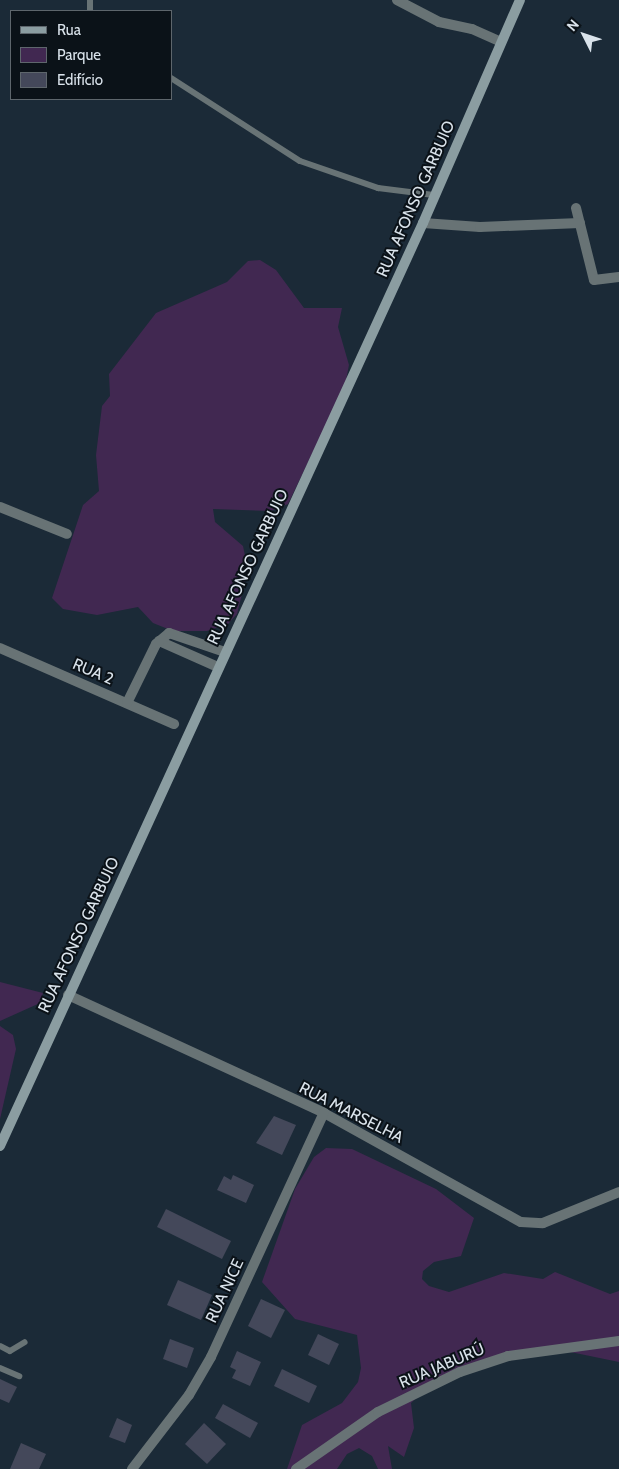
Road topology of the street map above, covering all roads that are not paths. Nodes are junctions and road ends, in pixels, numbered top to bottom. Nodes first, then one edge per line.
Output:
1 (397, 0) edge
2 (520, 0) edge
3 (500, 42) junction
4 (172, 79) edge
5 (434, 195) junction
6 (576, 208) dead end
7 (423, 223) junction
8 (580, 223) junction
9 (619, 277) edge
10 (0, 507) edge
11 (67, 534) dead end
12 (159, 641) junction
13 (0, 648) edge
14 (225, 652) junction
15 (218, 667) junction
16 (127, 702) junction
17 (174, 724) dead end
18 (68, 995) junction
19 (324, 1113) junction
20 (0, 1146) edge
21 (619, 1192) edge
22 (619, 1341) edge
23 (24, 1342) dead end
24 (0, 1346) edge
25 (0, 1368) edge
26 (19, 1376) dead end
27 (132, 1469) edge
28 (296, 1469) edge

1 - 3 street
2 - 3 street, RUA AFONSO GARBUIO
3 - 5 street, RUA AFONSO GARBUIO
4 - 5 lane
5 - 7 street, RUA AFONSO GARBUIO
6 - 8 street
7 - 8 street
7 - 14 street, RUA AFONSO GARBUIO
8 - 9 street
10 - 11 street
12 - 14 street
12 - 15 street
12 - 16 street
13 - 16 street, RUA 2
14 - 15 street, RUA AFONSO GARBUIO
15 - 18 street, RUA AFONSO GARBUIO
16 - 17 street, RUA 2
18 - 19 street, RUA MARSELHA
18 - 20 street, RUA AFONSO GARBUIO
19 - 21 street, RUA MARSELHA
19 - 27 street, RUA NICE
22 - 28 street, RUA JABURÚ
23 - 24 lane
25 - 26 lane

